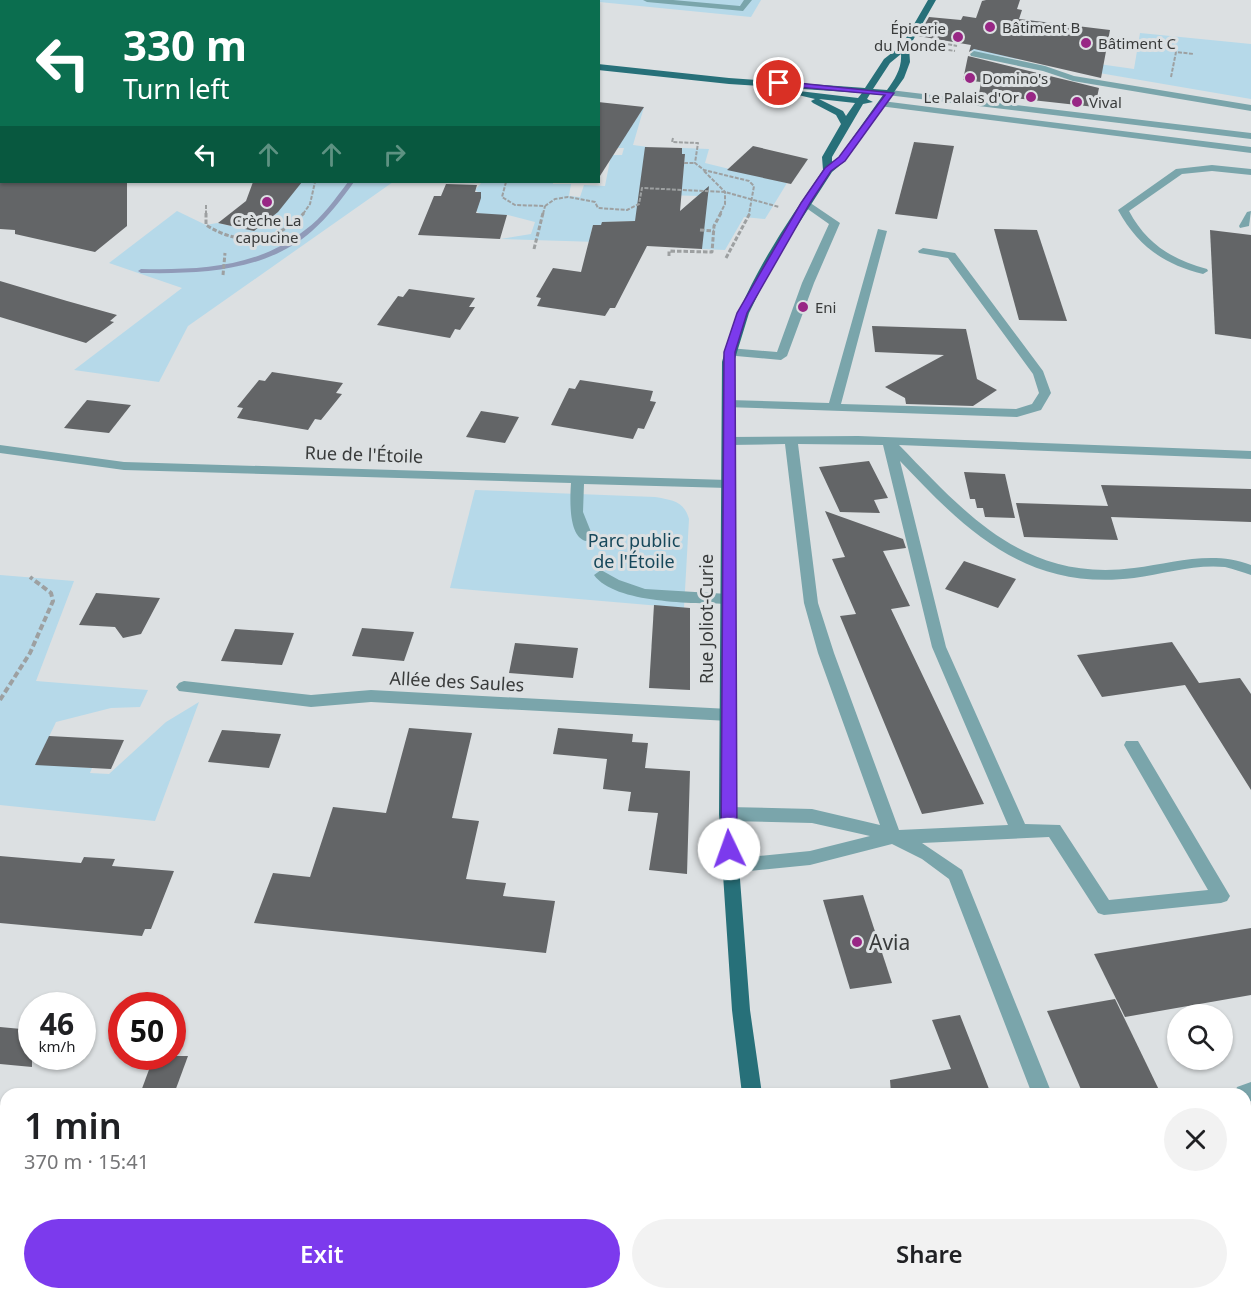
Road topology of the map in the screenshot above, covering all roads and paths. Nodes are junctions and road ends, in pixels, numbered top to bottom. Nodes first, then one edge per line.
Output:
1 (177, 0) edge
2 (193, 0) edge
3 (647, 0) edge
4 (748, 0) edge
5 (932, 0) edge
6 (684, 2) edge
7 (932, 41) dead end
8 (905, 47) junction
9 (974, 54) joint
10 (1194, 54) dead end
11 (600, 67) edge
12 (1171, 77) dead end
13 (729, 81) junction
14 (867, 90) junction
15 (781, 92) junction
16 (890, 93) junction
17 (860, 101) junction
18 (882, 104) junction
19 (1251, 108) edge
20 (846, 124) junction
21 (1251, 136) edge
22 (673, 138) dead end
23 (1251, 150) edge
24 (684, 163) dead end
25 (695, 164) junction
26 (704, 170) junction
27 (828, 170) junction
28 (1251, 172) edge
29 (315, 183) edge
30 (506, 183) edge
31 (725, 192) junction
32 (754, 198) junction
33 (206, 205) dead end
34 (545, 206) junction
35 (803, 207) junction
36 (1251, 214) edge
37 (1244, 226) dead end
38 (700, 230) dead end
39 (714, 231) junction
40 (882, 231) dead end
41 (534, 249) dead end
42 (923, 252) dead end
43 (225, 253) dead end
44 (669, 256) dead end
45 (726, 258) dead end
46 (223, 271) dead end
47 (1203, 272) dead end
48 (729, 352) junction
49 (729, 404) junction
50 (834, 407) junction
51 (729, 441) junction
52 (791, 442) junction
53 (889, 442) junction
54 (0, 450) edge
55 (1251, 455) edge
56 (578, 478) junction
57 (728, 484) junction
58 (586, 537) dead end
59 (1251, 570) edge
60 (601, 575) dead end
61 (30, 577) dead end
62 (728, 599) junction
63 (184, 687) dead end
64 (0, 700) edge
65 (729, 715) junction
66 (1131, 745) dead end
67 (727, 814) junction
68 (1019, 831) junction
69 (893, 837) junction
70 (730, 866) junction
71 (751, 1088) edge
72 (1039, 1088) edge

1 - 2 street
3 - 6 street
4 - 6 street
5 - 8 main road, Rue Joliot-Curie
7 - 9 path
8 - 14 main road, Rue Joliot-Curie
8 - 16 main road, Rue Joliot-Curie
9 - 19 street
10 - 12 path
11 - 13 main road
13 - 14 main road
13 - 15 main road
14 - 16 main road
14 - 17 main road, Rue Joliot-Curie
15 - 17 main road
15 - 20 main road
16 - 18 main road, Rue Joliot-Curie
16 - 21 street
17 - 18 main road
17 - 20 main road, Rue Joliot-Curie
18 - 23 street
18 - 27 main road, Rue Joliot-Curie
20 - 27 main road, Rue Joliot-Curie
22 - 25 path
24 - 25 path
25 - 26 path
26 - 31 path
26 - 32 path
27 - 35 main road, Rue Joliot-Curie
28 - 47 street
29 - 33 path
30 - 34 path
31 - 32 path
31 - 34 path
31 - 39 path
32 - 35 path
32 - 45 path
34 - 41 path
35 - 48 main road, Rue Joliot-Curie
35 - 48 street
36 - 37 street
38 - 39 path
39 - 44 path
40 - 50 street
42 - 50 street
43 - 46 path
48 - 49 main road, Rue Joliot-Curie
49 - 50 street
49 - 51 main road, Rue Joliot-Curie
51 - 52 street
51 - 57 main road, Rue Joliot-Curie
52 - 53 street
52 - 69 street
53 - 55 street
53 - 59 street
53 - 68 street
54 - 56 street, Rue de l'Étoile
56 - 57 street, Rue de l'Étoile
56 - 58 street
57 - 62 main road, Rue Joliot-Curie
60 - 62 street
61 - 64 path
62 - 65 main road, Rue Joliot-Curie
63 - 65 street, Allée des Saules
65 - 67 main road, Rue Joliot-Curie
66 - 68 street
67 - 69 street
67 - 70 main road, Rue Joliot-Curie
68 - 69 street
69 - 70 street
69 - 72 street
70 - 71 main road, Rue Joliot-Curie

